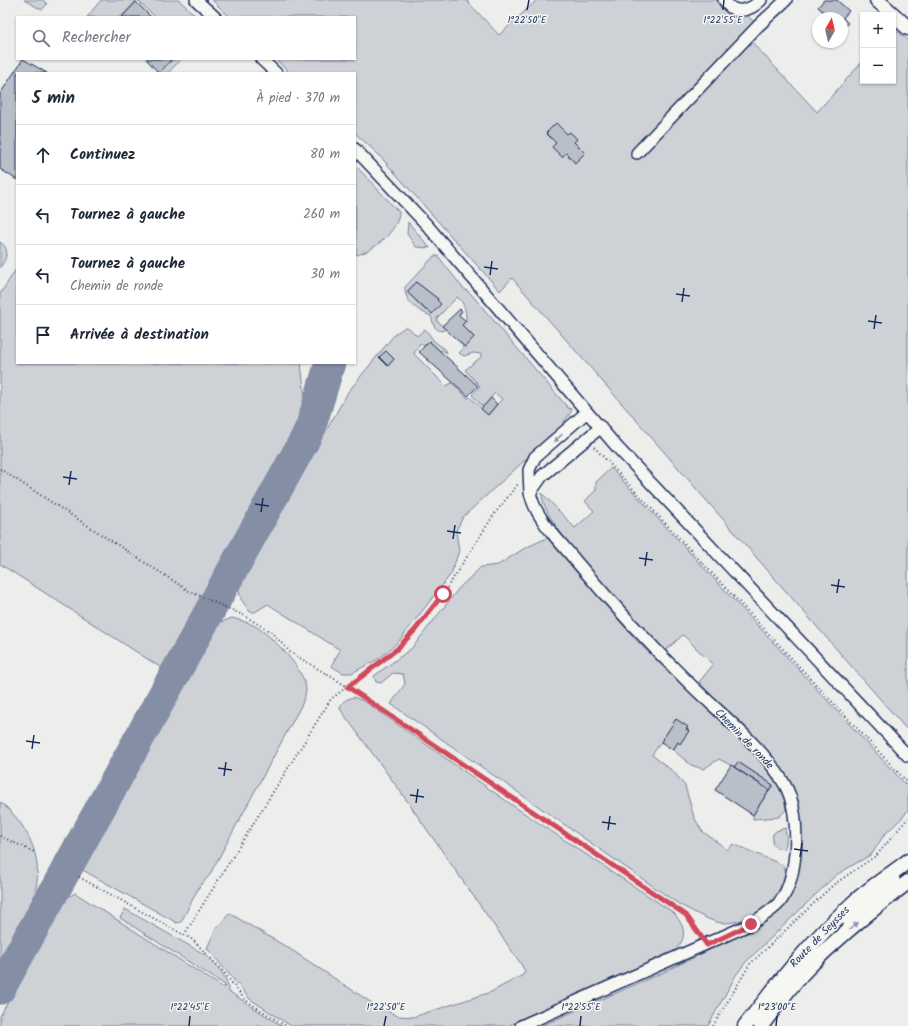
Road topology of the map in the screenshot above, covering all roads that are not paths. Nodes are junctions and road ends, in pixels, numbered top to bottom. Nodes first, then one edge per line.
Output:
1 (196, 0) edge
2 (724, 0) edge
3 (761, 0) edge
4 (786, 0) edge
5 (880, 1) edge
6 (214, 16) edge
7 (908, 28) edge
8 (262, 60) edge
9 (275, 72) edge
10 (356, 150) edge
11 (638, 153) dead end
12 (587, 412) junction
13 (600, 427) junction
14 (530, 493) junction
15 (908, 756) edge
16 (908, 861) edge
17 (908, 870) edge
18 (908, 882) edge
19 (752, 1025) edge
20 (521, 1026) edge

1 - 6 lane
2 - 3 lane
4 - 11 lane
5 - 7 main road
8 - 9 lane
10 - 12 lane
12 - 13 lane
12 -> 14 lane, Chemin de ronde
13 - 14 lane
13 - 15 lane
14 - 20 lane, Chemin de ronde
16 - 19 main road, Route de Seysses
17 - 19 lane, Route de Seysses
19 -> 18 main road, Route de Seysses

